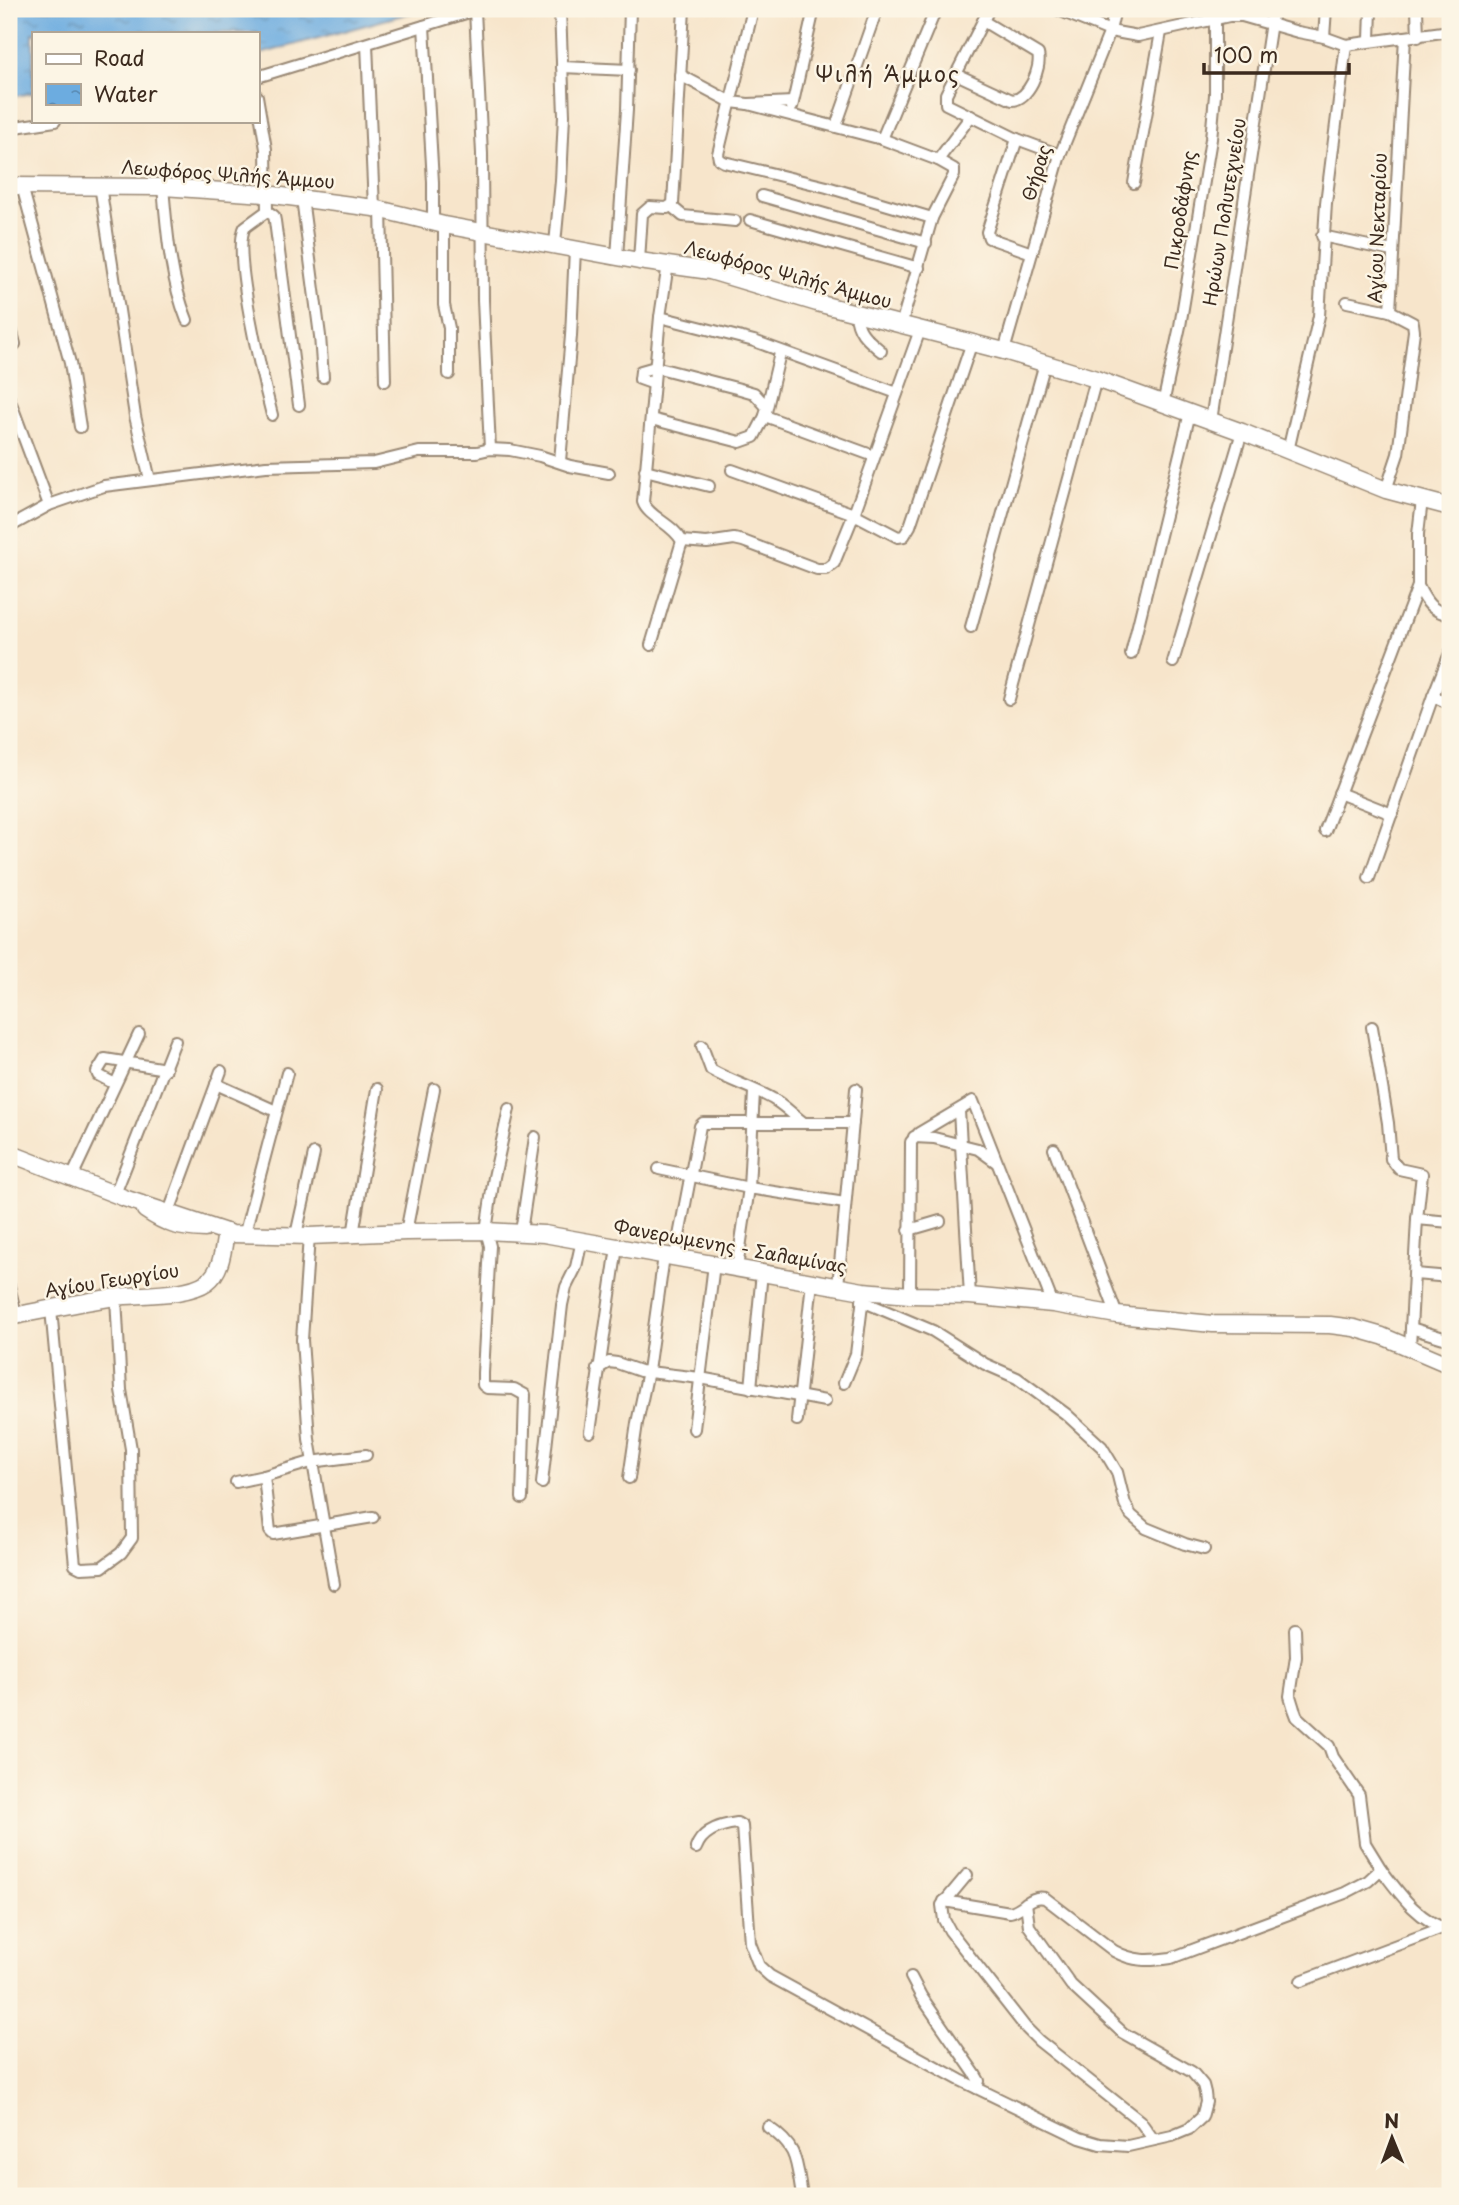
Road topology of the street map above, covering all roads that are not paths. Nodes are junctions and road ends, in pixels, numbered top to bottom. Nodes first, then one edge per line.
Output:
1 (477, 9) edge
2 (560, 9) edge
3 (629, 9) edge
4 (684, 9) edge
5 (753, 9) edge
6 (814, 9) edge
7 (877, 9) edge
8 (936, 9) edge
9 (989, 9) edge
10 (1056, 9) edge
11 (1115, 9) edge
12 (1273, 9) edge
13 (1326, 9) edge
14 (1371, 9) edge
15 (1417, 9) edge
16 (1214, 14) edge
17 (983, 21) junction
18 (1270, 25) junction
19 (424, 26) junction
20 (1110, 31) junction
21 (1450, 31) edge
22 (1161, 32) junction
23 (1324, 37) junction
24 (1405, 37) junction
25 (1418, 37) junction
26 (1370, 40) junction
27 (368, 44) junction
28 (1346, 45) junction
29 (562, 67) junction
30 (629, 70) junction
31 (956, 74) junction
32 (680, 75) junction
33 (259, 76) edge
34 (731, 102) junction
35 (793, 102) junction
36 (748, 104) junction
37 (259, 108) edge
38 (792, 116) junction
39 (971, 116) junction
40 (48, 122) edge
41 (836, 126) junction
42 (9, 128) edge
43 (882, 139) junction
44 (1017, 139) junction
45 (1060, 155) junction
46 (938, 160) junction
47 (1135, 183) dead end
48 (100, 185) junction
49 (15, 186) edge
50 (163, 187) junction
51 (266, 194) junction
52 (762, 196) dead end
53 (302, 198) junction
54 (671, 206) junction
55 (378, 209) junction
56 (267, 211) junction
57 (932, 218) junction
58 (750, 220) dead end
59 (734, 221) dead end
60 (439, 224) junction
61 (484, 232) junction
62 (1322, 236) junction
63 (926, 243) junction
64 (555, 244) junction
65 (575, 249) junction
66 (1392, 251) junction
67 (1032, 253) junction
68 (617, 257) junction
69 (639, 261) junction
70 (668, 264) junction
71 (919, 268) junction
72 (1347, 302) dead end
73 (1390, 311) junction
74 (856, 313) junction
75 (660, 317) junction
76 (187, 320) dead end
77 (9, 321) edge
78 (901, 325) junction
79 (920, 330) junction
80 (972, 342) junction
81 (9, 349) edge
82 (881, 351) dead end
83 (1004, 351) junction
84 (780, 353) junction
85 (1045, 363) junction
86 (655, 367) junction
87 (449, 374) dead end
88 (323, 377) dead end
89 (1096, 379) junction
90 (385, 381) dead end
91 (897, 393) junction
92 (9, 398) edge
93 (1163, 404) junction
94 (299, 405) dead end
95 (766, 411) junction
96 (1190, 413) junction
97 (272, 415) dead end
98 (651, 419) junction
99 (1211, 421) junction
100 (80, 427) dead end
101 (1242, 432) junction
102 (490, 449) junction
103 (1288, 451) junction
104 (874, 456) junction
105 (560, 461) junction
106 (645, 470) junction
107 (732, 470) dead end
108 (609, 473) dead end
109 (150, 480) junction
110 (709, 486) dead end
111 (1386, 490) junction
112 (1422, 500) junction
113 (49, 505) junction
114 (1450, 508) edge
115 (854, 514) junction
116 (9, 527) edge
117 (682, 541) junction
118 (1418, 586) junction
119 (1450, 615) edge
120 (971, 627) dead end
121 (651, 645) dead end
122 (1450, 653) edge
123 (1131, 654) dead end
124 (1173, 662) dead end
125 (1433, 696) junction
126 (1009, 699) dead end
127 (1450, 704) edge
128 (1339, 793) junction
129 (1392, 814) junction
130 (1325, 831) dead end
131 (1370, 878) dead end
132 (1372, 1027) dead end
133 (139, 1034) dead end
134 (175, 1041) dead end
135 (702, 1046) dead end
136 (126, 1062) junction
137 (166, 1069) junction
138 (222, 1071) dead end
139 (287, 1073) dead end
140 (115, 1084) junction
141 (216, 1084) junction
142 (377, 1089) dead end
143 (433, 1089) dead end
144 (856, 1089) dead end
145 (754, 1092) junction
146 (509, 1109) dead end
147 (276, 1111) junction
148 (959, 1111) junction
149 (804, 1123) junction
150 (853, 1123) junction
151 (752, 1124) junction
152 (535, 1137) dead end
153 (914, 1137) junction
154 (962, 1147) junction
155 (1054, 1149) dead end
156 (9, 1153) edge
157 (314, 1154) dead end
158 (996, 1162) junction
159 (659, 1169) dead end
160 (692, 1175) junction
161 (72, 1177) junction
162 (750, 1188) junction
163 (121, 1196) junction
164 (845, 1203) junction
165 (169, 1212) junction
166 (1417, 1219) junction
167 (940, 1221) dead end
168 (1450, 1222) edge
169 (909, 1230) junction
170 (220, 1231) junction
171 (406, 1231) junction
172 (486, 1231) junction
173 (522, 1232) junction
174 (303, 1235) junction
175 (353, 1235) junction
176 (244, 1236) junction
177 (582, 1240) junction
178 (617, 1247) junction
179 (670, 1256) junction
180 (714, 1264) junction
181 (737, 1268) junction
182 (762, 1272) junction
183 (1415, 1274) junction
184 (1450, 1277) edge
185 (812, 1282) junction
186 (9, 1286) edge
187 (838, 1286) junction
188 (910, 1295) junction
189 (863, 1296) junction
190 (970, 1296) junction
191 (116, 1297) junction
192 (1053, 1304) junction
193 (51, 1309) junction
194 (1117, 1315) junction
195 (13, 1316) edge
196 (1411, 1328) junction
197 (1450, 1340) edge
198 (1410, 1347) junction
199 (1450, 1365) edge
200 (597, 1369) junction
201 (648, 1371) junction
202 (700, 1378) junction
203 (844, 1383) dead end
204 (751, 1388) junction
205 (799, 1397) junction
206 (825, 1401) dead end
207 (797, 1420) dead end
208 (694, 1429) dead end
209 (590, 1432) dead end
210 (366, 1455) dead end
211 (311, 1462) junction
212 (264, 1476) junction
213 (629, 1478) dead end
214 (236, 1482) dead end
215 (542, 1483) dead end
216 (522, 1498) dead end
217 (373, 1517) dead end
218 (323, 1525) junction
219 (1205, 1549) dead end
220 (334, 1584) dead end
221 (1294, 1629) dead end
222 (696, 1849) dead end
223 (1381, 1869) junction
224 (967, 1875) dead end
225 (944, 1902) junction
226 (1026, 1903) junction
227 (1446, 1929) edge
228 (911, 1977) dead end
229 (1301, 1981) dead end
230 (976, 2088) junction
231 (768, 2127) dead end
232 (1153, 2139) junction
233 (802, 2196) edge

1 - 19 street
1 - 61 street
2 - 29 street
3 - 30 street
4 - 32 street
5 - 34 street
6 - 35 street
7 - 41 street
8 - 43 street
9 - 17 street
10 - 20 street
11 - 20 street, Θήρας
12 - 18 street, Ηρώων Πολυτεχνείου
13 - 23 street
14 - 26 street
15 - 25 street
16 - 18 street
16 - 22 street
16 - 93 street, Πικροδάφνης
17 - 31 street
17 - 31 street
18 - 23 street
18 - 99 street, Ηρώων Πολυτεχνείου
19 - 27 street
19 - 60 street
20 - 22 street
20 - 45 street, Θήρας
21 - 25 street
22 - 47 street
23 - 28 street
24 - 25 street
24 - 26 street
24 - 66 street, Αγίου Νεκταρίου
26 - 28 street
27 - 33 street
27 - 55 street
28 - 62 street
29 - 30 street
29 - 64 street
30 - 68 street
31 - 39 street
32 - 34 street
32 - 54 street
34 - 36 street
34 - 57 street
35 - 36 street
35 - 38 street
36 - 38 street
37 - 51 street
38 - 41 street
39 - 44 street
39 - 46 street
40 - 42 street
41 - 43 street
43 - 46 street
44 - 45 street
44 - 67 street
45 - 67 street, Θήρας
46 - 57 street
48 - 49 street, Λεωφόρος Ψιλής Άμμου
48 - 50 street, Λεωφόρος Ψιλής Άμμου
48 - 109 street
49 - 100 street
50 - 51 street, Λεωφόρος Ψιλής Άμμου
50 - 76 street
51 - 53 street, Λεωφόρος Ψιλής Άμμου
51 - 56 street
52 - 63 street
53 - 55 street, Λεωφόρος Ψιλής Άμμου
53 - 88 street
54 - 59 street
54 - 69 street
55 - 60 street, Λεωφόρος Ψιλής Άμμου
55 - 90 street
56 - 94 street
56 - 97 street
57 - 63 street
58 - 71 street
60 - 61 street, Λεωφόρος Ψιλής Άμμου
60 - 87 street
61 - 64 street, Λεωφόρος Ψιλής Άμμου
61 - 102 street
62 - 66 street
62 - 103 street
63 - 71 street
64 - 65 street, Λεωφόρος Ψιλής Άμμου
65 - 68 street, Λεωφόρος Ψιλής Άμμου
65 - 105 street
66 - 73 street, Αγίου Νεκταρίου
67 - 83 street, Θήρας
68 - 69 street, Λεωφόρος Ψιλής Άμμου
69 - 70 street, Λεωφόρος Ψιλής Άμμου
70 - 74 street, Λεωφόρος Ψιλής Άμμου
70 - 75 street
71 - 78 street
72 - 73 street
73 - 111 street, Αγίου Νεκταρίου
74 - 78 street, Λεωφόρος Ψιλής Άμμου
74 - 82 street
75 - 84 street
75 - 86 street
77 - 81 street
78 - 79 street, Λεωφόρος Ψιλής Άμμου
79 - 80 street, Λεωφόρος Ψιλής Άμμου
79 - 91 street
80 - 83 street, Λεωφόρος Ψιλής Άμμου
80 - 115 street
83 - 85 street, Λεωφόρος Ψιλής Άμμου
84 - 91 street
84 - 95 street
85 - 89 street, Λεωφόρος Ψιλής Άμμου
85 - 120 street
86 - 95 street
86 - 98 street
89 - 93 street, Λεωφόρος Ψιλής Άμμου
89 - 126 street
91 - 104 street
92 - 113 street
93 - 96 street, Λεωφόρος Ψιλής Άμμου
95 - 98 street
95 - 104 street
96 - 99 street, Λεωφόρος Ψιλής Άμμου
96 - 123 street
98 - 106 street
99 - 101 street, Λεωφόρος Ψιλής Άμμου
101 - 103 street, Λεωφόρος Ψιλής Άμμου
101 - 124 street
102 - 105 street
102 - 109 street
103 - 111 street, Λεωφόρος Ψιλής Άμμου
104 - 115 street
105 - 108 street
106 - 110 street
106 - 117 street
107 - 115 street
109 - 113 street
111 - 112 street, Λεωφόρος Ψιλής Άμμου
112 - 114 street, Λεωφόρος Ψιλής Άμμου
112 - 118 street
113 - 116 street
115 - 117 street
117 - 121 street
118 - 119 street
118 - 128 street
122 - 125 street
125 - 127 street
125 - 129 street
128 - 129 street
128 - 130 street
129 - 131 street
132 - 166 street
133 - 136 street
134 - 137 street
135 - 145 street
136 - 137 street
136 - 140 street
136 - 140 street
137 - 163 street
138 - 141 street
139 - 147 street
140 - 161 street
141 - 147 street
141 - 165 street
142 - 175 street
143 - 171 street
144 - 150 street
145 - 149 street
145 - 151 street
146 - 172 street
147 - 176 street
148 - 153 street
148 - 154 street
148 - 158 street
149 - 150 street
149 - 151 street
150 - 164 street
151 - 160 street
151 - 162 street
152 - 173 street
153 - 154 street
153 - 169 street
154 - 158 street
154 - 190 street
155 - 194 street
156 - 161 street, Φανερωμενης - Σαλαμίνας
157 - 174 street
158 - 192 street
159 - 160 street
160 - 162 street
160 - 179 street
161 - 163 street, Φανερωμενης - Σαλαμίνας
162 - 164 street
162 - 181 street
163 - 165 street, Φανερωμενης - Σαλαμίνας
163 - 170 street
164 - 187 street
165 - 170 street, Φανερωμενης - Σαλαμίνας
166 - 168 street
166 - 183 street
167 - 169 street
169 - 188 street
170 - 176 street, Φανερωμενης - Σαλαμίνας
170 - 191 street, Αγίου Γεωργίου
171 - 172 street, Φανερωμενης - Σαλαμίνας
171 - 175 street, Φανερωμενης - Σαλαμίνας
172 - 173 street, Φανερωμενης - Σαλαμίνας
172 - 216 street
173 - 177 street, Φανερωμενης - Σαλαμίνας
174 - 175 street, Φανερωμενης - Σαλαμίνας
174 - 176 street, Φανερωμενης - Σαλαμίνας
174 - 211 street
177 - 178 street, Φανερωμενης - Σαλαμίνας
177 - 215 street
178 - 179 street, Φανερωμενης - Σαλαμίνας
178 - 200 street
179 - 180 street, Φανερωμενης - Σαλαμίνας
179 - 201 street
180 - 181 street, Φανερωμενης - Σαλαμίνας
180 - 202 street
181 - 182 street, Φανερωμενης - Σαλαμίνας
182 - 185 street, Φανερωμενης - Σαλαμίνας
182 - 204 street
183 - 184 street
183 - 196 street
185 - 187 street, Φανερωμενης - Σαλαμίνας
185 - 205 street
186 - 195 street
187 - 189 street, Φανερωμενης - Σαλαμίνας
188 - 189 street, Φανερωμενης - Σαλαμίνας
188 - 190 street, Φανερωμενης - Σαλαμίνας
189 - 203 street
189 - 219 street
190 - 192 street, Φανερωμενης - Σαλαμίνας
191 - 193 street, Αγίου Γεωργίου
191 - 193 street
192 - 194 street, Φανερωμενης - Σαλαμίνας
193 - 195 street, Αγίου Γεωργίου
194 - 198 street, Φανερωμενης - Σαλαμίνας
196 - 197 street
196 - 198 street
198 - 199 street, Φανερωμενης - Σαλαμίνας
200 - 201 street
200 - 209 street
201 - 202 street
201 - 213 street
202 - 204 street
202 - 208 street
204 - 205 street
205 - 206 street
205 - 207 street
210 - 211 street
211 - 212 street
211 - 218 street
212 - 214 street
212 - 218 street
217 - 218 street
218 - 220 street
221 - 223 street
222 - 230 street
223 - 226 street
223 - 227 street
224 - 225 street
225 - 226 street
225 - 232 street
226 - 232 street
227 - 229 street
228 - 230 street
230 - 232 street
231 - 233 street

